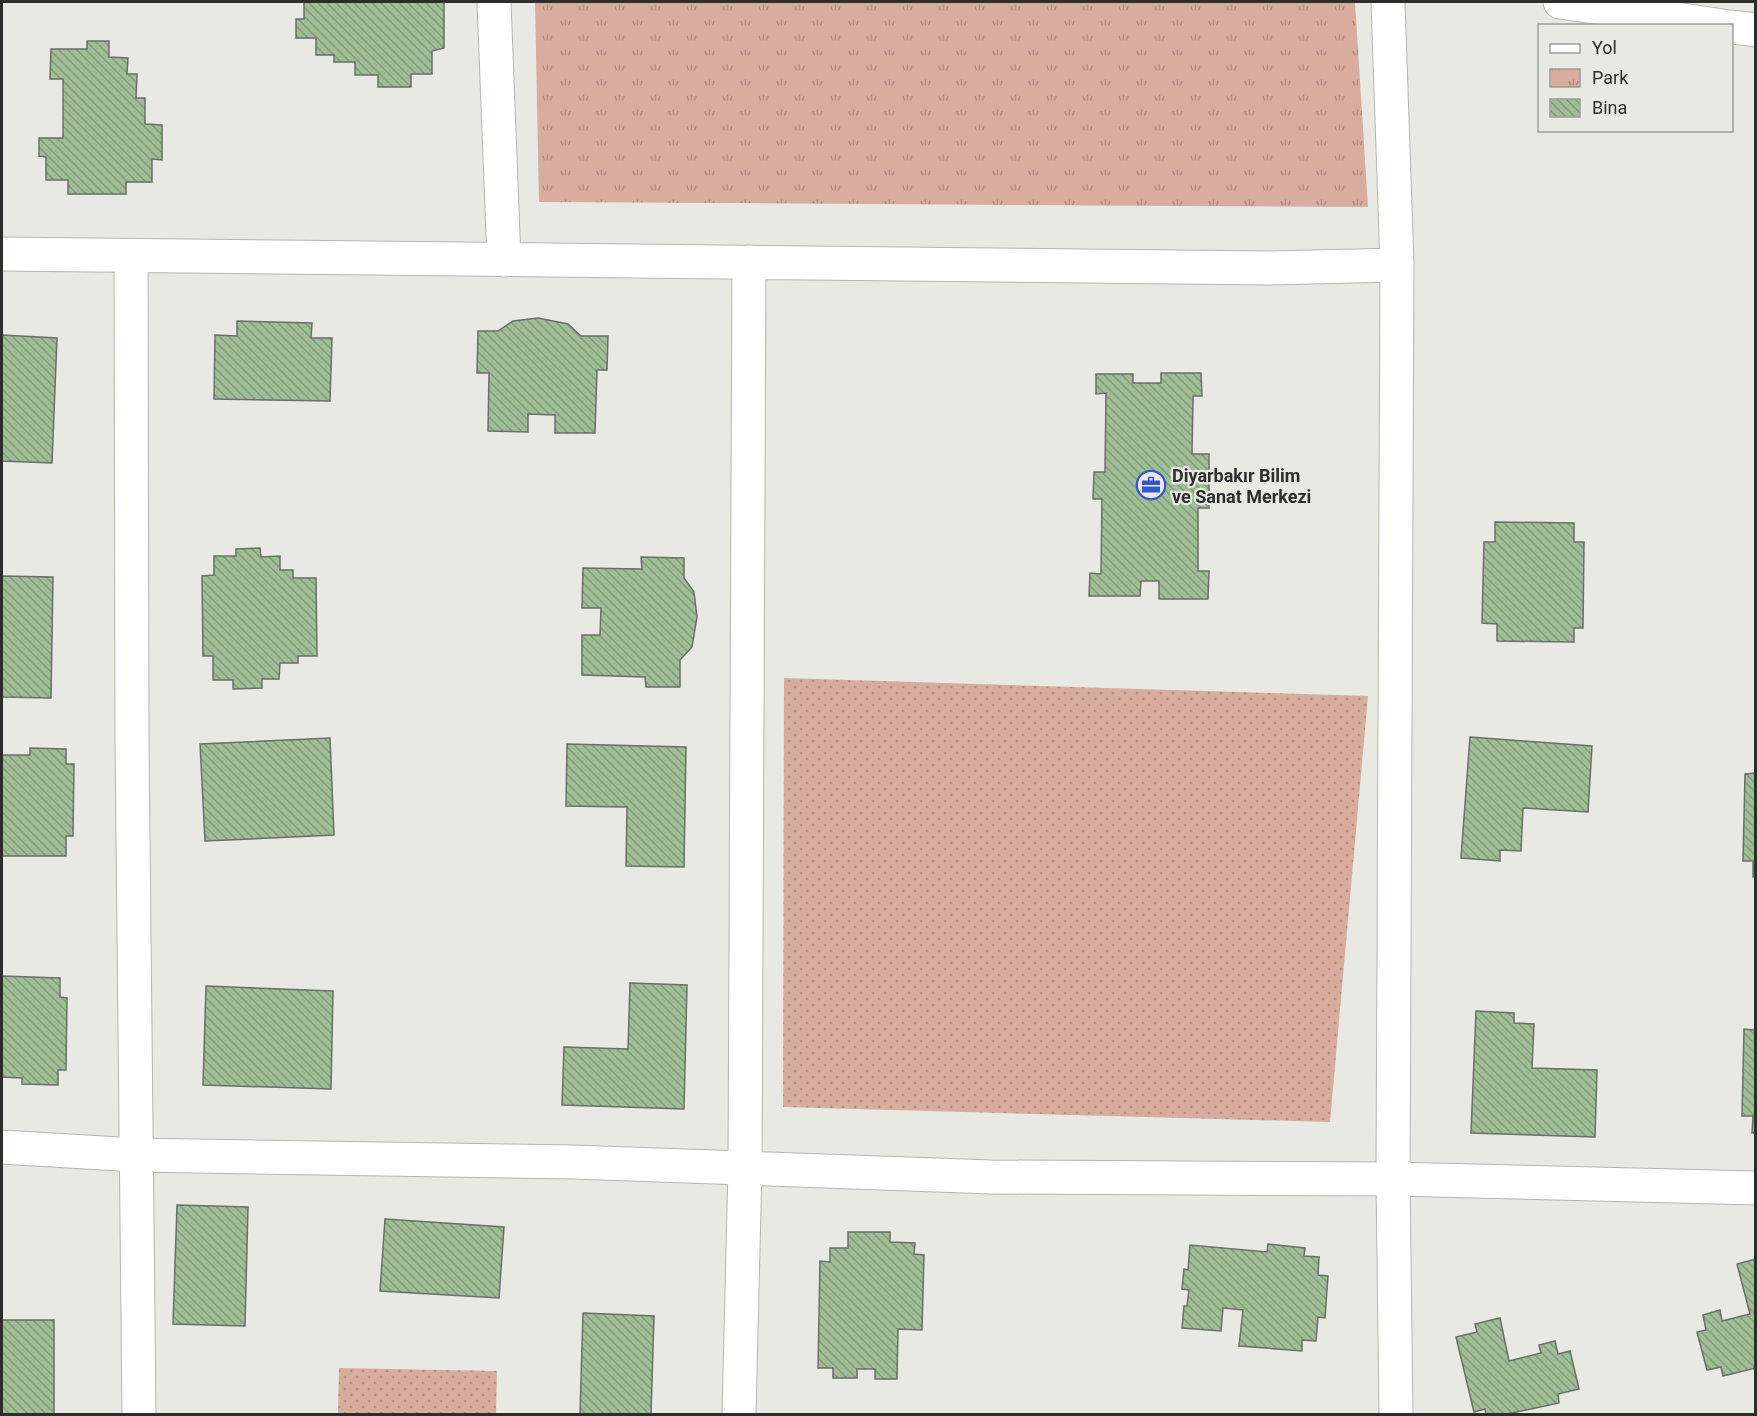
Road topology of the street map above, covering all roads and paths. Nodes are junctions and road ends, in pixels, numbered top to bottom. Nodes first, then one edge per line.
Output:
1 (495, 2) edge
2 (1388, 2) edge
3 (1560, 2) edge
4 (1709, 24) edge
5 (1733, 27) edge
6 (1755, 30) edge
7 (2, 254) edge
8 (131, 256) junction
9 (504, 260) junction
10 (749, 262) junction
11 (1397, 265) junction
12 (2, 1147) edge
13 (136, 1155) junction
14 (745, 1168) junction
15 (1393, 1179) junction
16 (1755, 1188) edge
17 (139, 1414) edge
18 (739, 1414) edge
19 (1396, 1414) edge

1 - 9 street
2 - 11 street
3 - 4 street
5 - 6 street
7 - 8 street
8 - 9 street
8 - 13 street
9 - 10 street
10 - 11 street
10 - 14 street
11 - 15 street
12 - 13 street
13 - 14 street
13 - 17 street
14 - 15 street
14 - 18 street
15 - 16 street
15 - 19 street

